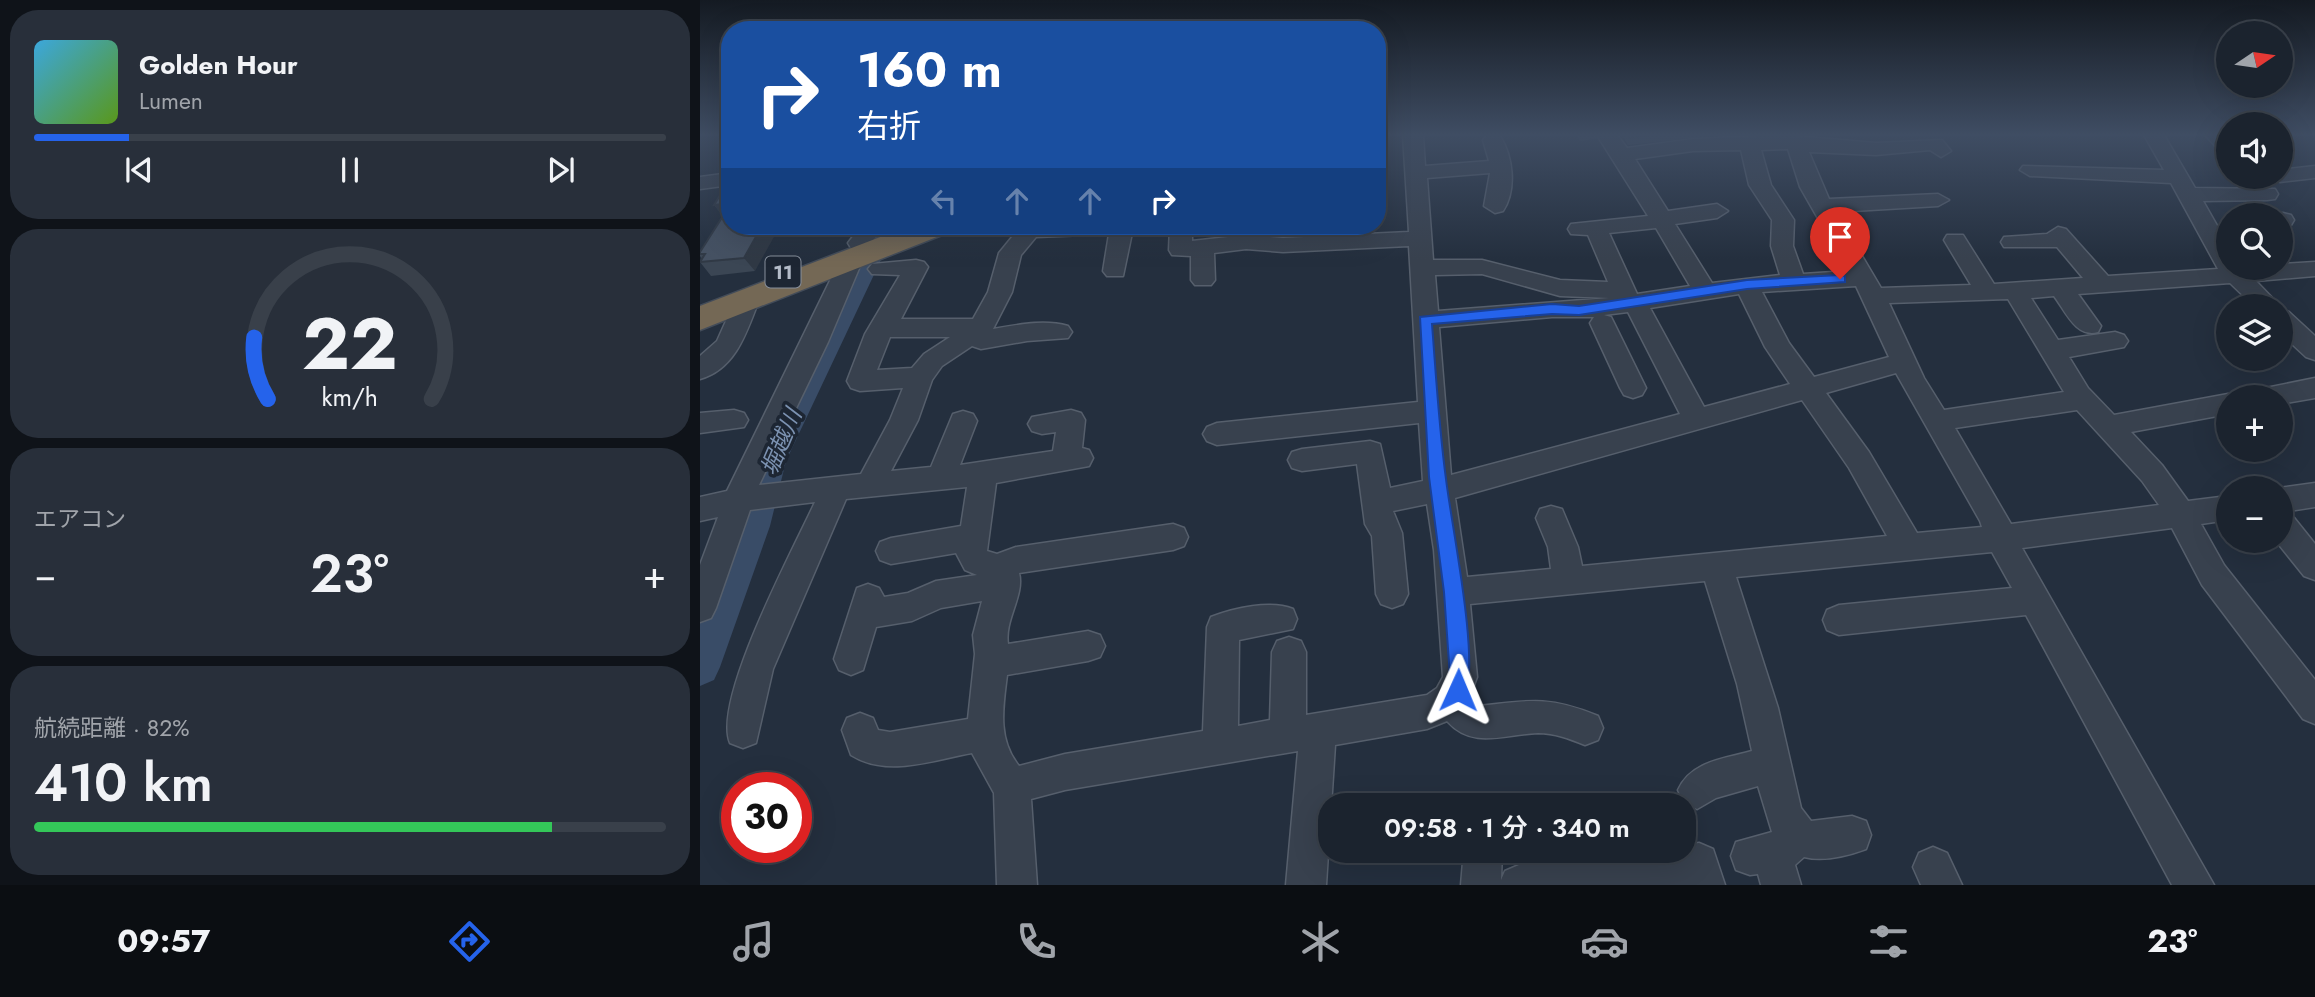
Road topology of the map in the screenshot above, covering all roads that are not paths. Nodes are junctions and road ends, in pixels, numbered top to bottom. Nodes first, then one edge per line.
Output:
1 (1416, 176) edge
2 (1442, 176) edge
3 (1500, 176) edge
4 (1635, 176) edge
5 (1758, 176) edge
6 (1807, 176) edge
7 (2090, 176) edge
8 (2177, 176) edge
9 (721, 180) edge
10 (1416, 181) junction
11 (700, 183) edge
12 (2183, 186) junction
13 (1465, 188) dead end
14 (2267, 194) dead end
15 (1938, 200) dead end
16 (1821, 205) junction
17 (1494, 206) dead end
18 (1717, 211) dead end
19 (1661, 220) junction
20 (2202, 220) junction
21 (2216, 220) edge
22 (906, 235) edge
23 (1025, 235) edge
24 (1120, 235) edge
25 (1181, 235) edge
26 (1216, 239) edge
27 (1420, 239) junction
28 (1955, 240) dead end
29 (2012, 242) dead end
30 (875, 244) edge
31 (2216, 244) edge
32 (1422, 268) junction
33 (2293, 269) edge
34 (2315, 269) edge
35 (1115, 271) dead end
36 (2216, 271) edge
37 (1203, 280) dead end
38 (2242, 280) edge
39 (1794, 281) junction
40 (1747, 285) junction
41 (2102, 285) junction
42 (1868, 287) junction
43 (2061, 288) junction
44 (1705, 291) junction
45 (2001, 292) junction
46 (2256, 294) edge
47 (1630, 299) junction
48 (747, 300) junction
49 (700, 305) edge
50 (700, 319) edge
51 (1424, 320) junction
52 (1602, 323) dead end
53 (2088, 326) dead end
54 (2293, 330) edge
55 (974, 332) junction
56 (1059, 332) dead end
57 (876, 335) dead end
58 (2115, 341) dead end
59 (2054, 350) junction
60 (2315, 351) edge
61 (1903, 362) junction
62 (700, 370) edge
63 (919, 377) junction
64 (1675, 382) junction
65 (2315, 388) edge
66 (1808, 390) junction
67 (2293, 392) edge
68 (2083, 399) junction
69 (2216, 406) edge
70 (1433, 411) junction
71 (1697, 420) junction
72 (963, 421) dead end
73 (1936, 421) junction
74 (1042, 424) dead end
75 (2108, 426) junction
76 (1217, 434) dead end
77 (1301, 460) dead end
78 (981, 474) junction
79 (941, 478) junction
80 (871, 482) junction
81 (836, 487) junction
82 (1439, 490) junction
83 (2315, 495) edge
84 (752, 497) junction
85 (2293, 498) edge
86 (1377, 502) junction
87 (700, 509) edge
88 (2216, 510) edge
89 (2178, 515) junction
90 (1551, 518) dead end
91 (973, 537) junction
92 (1173, 537) dead end
93 (2000, 538) junction
94 (2293, 539) edge
95 (1909, 547) junction
96 (891, 551) dead end
97 (1716, 565) junction
98 (2315, 567) edge
99 (1002, 576) junction
100 (1569, 579) junction
101 (1453, 592) junction
102 (1392, 594) dead end
103 (2035, 600) junction
104 (700, 608) edge
105 (1281, 619) dead end
106 (1839, 620) dead end
107 (1088, 646) dead end
108 (1289, 652) dead end
109 (851, 659) dead end
110 (991, 662) junction
111 (1450, 700) junction
112 (2315, 707) edge
113 (1585, 728) dead end
114 (860, 730) dead end
115 (743, 731) dead end
116 (985, 733) junction
117 (1303, 733) junction
118 (1775, 742) junction
119 (1220, 746) junction
120 (1012, 786) junction
121 (1697, 790) dead end
122 (1852, 835) dead end
123 (1775, 857) edge
124 (1482, 863) edge
125 (1017, 885) edge
126 (1306, 885) edge
127 (1481, 885) edge
128 (1519, 885) edge
129 (1705, 885) edge
130 (2194, 885) edge

1 - 10 street
2 - 10 street
3 - 17 street
4 - 19 street
5 - 39 street
6 - 16 street
7 - 12 street
8 - 12 street
9 - 11 street
10 - 13 street
10 - 27 street
12 - 14 street
12 - 20 street
15 - 16 street
16 - 42 street
18 - 19 street
19 - 44 street
19 - 47 street
20 - 21 street
20 - 31 street
22 - 30 highway, 11
23 - 55 street
24 - 35 street
25 - 26 street
26 - 27 street
26 - 37 street
27 - 32 street
28 - 45 street
29 - 41 street
30 - 48 highway, 11
30 - 49 highway, 11
30 - 55 street
30 - 84 street
32 - 47 street
32 - 51 street
33 - 34 street
36 - 41 street
38 - 46 street
39 - 40 street
39 - 42 street
40 - 44 street
40 - 66 street
41 - 43 street
42 - 45 street
42 - 61 street
43 - 45 street
43 - 53 street
44 - 47 street
45 - 59 street
47 - 51 street
47 - 64 street
48 - 50 highway, 11
48 - 62 street
51 - 70 street
52 - 64 street
54 - 60 street
55 - 56 street
55 - 63 street
57 - 63 street
58 - 59 street
59 - 68 street
61 - 66 street
61 - 73 street
63 - 80 street
64 - 71 street
65 - 67 street
66 - 71 street
66 - 95 street
68 - 73 street
68 - 75 street
69 - 75 street
70 - 76 street
70 - 82 street
71 - 82 street
72 - 79 street
73 - 93 street
74 - 78 street
75 - 89 street
77 - 86 street
78 - 79 street
78 - 91 street
79 - 80 street
80 - 81 street
81 - 84 street
81 - 115 street
82 - 86 street
82 - 101 street
83 - 85 street
84 - 87 street
84 - 104 street
86 - 102 street
88 - 89 street
89 - 93 street
89 - 112 street
90 - 100 street
91 - 96 street
91 - 99 street
92 - 99 street
93 - 95 street
93 - 103 street
94 - 98 street
95 - 97 street
97 - 100 street
97 - 118 street
99 - 109 street
99 - 110 street
100 - 101 street
101 - 111 street
103 - 106 street
103 - 130 street
105 - 119 street
107 - 110 street
108 - 117 street
110 - 116 street
111 - 113 street
111 - 117 street
114 - 116 street
116 - 120 street
117 - 119 street
117 - 126 street
118 - 121 street
118 - 123 street
119 - 120 street
120 - 125 street
122 - 123 street
124 - 127 street
128 - 129 street

